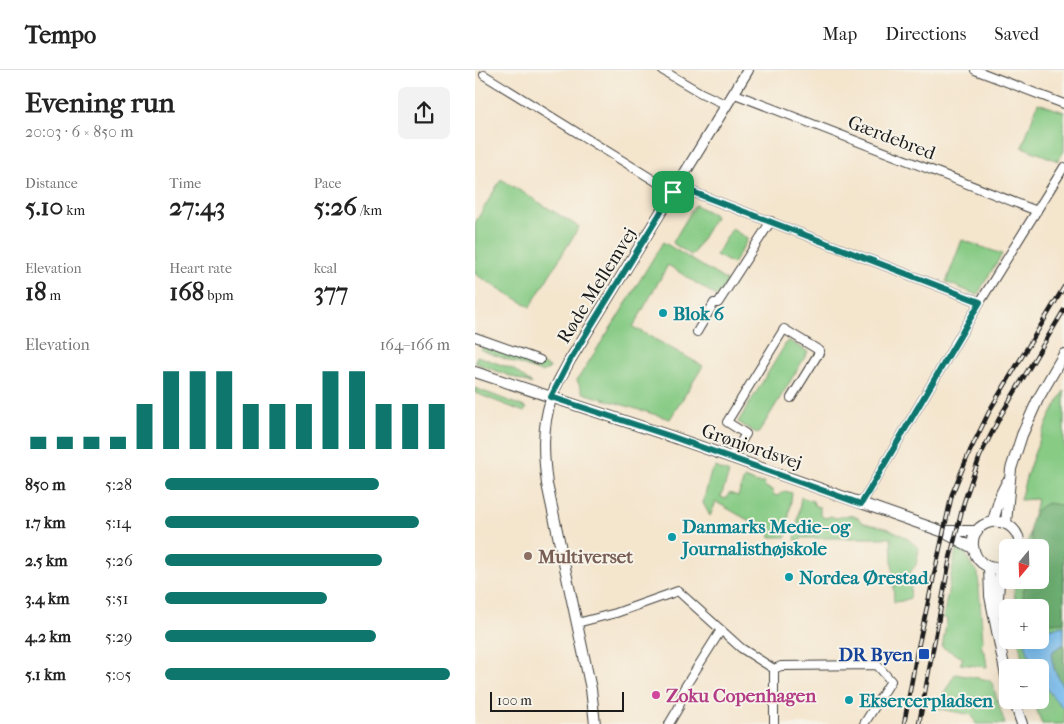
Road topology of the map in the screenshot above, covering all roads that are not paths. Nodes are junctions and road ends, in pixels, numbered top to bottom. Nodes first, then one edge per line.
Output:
1 (662, 70) edge
2 (749, 70) edge
3 (975, 70) edge
4 (1002, 70) edge
5 (484, 75) dead end
6 (997, 78) junction
7 (735, 94) junction
8 (1064, 104) edge
9 (727, 105) junction
10 (1064, 167) edge
11 (675, 189) junction
12 (1037, 212) junction
13 (771, 221) junction
14 (980, 302) junction
15 (697, 332) dead end
16 (475, 337) edge
17 (1064, 354) edge
18 (540, 360) dead end
19 (475, 372) edge
20 (551, 397) junction
21 (791, 398) dead end
22 (731, 457) junction
23 (1009, 477) junction
24 (861, 504) junction
25 (993, 521) junction
26 (1006, 523) junction
27 (941, 531) junction
28 (977, 531) junction
29 (1019, 539) edge
30 (973, 548) junction
31 (989, 567) junction
32 (999, 567) edge
33 (1001, 589) edge
34 (996, 622) junction
35 (577, 623) junction
36 (721, 630) junction
37 (1002, 659) edge
38 (775, 669) junction
39 (1017, 709) edge
40 (1022, 721) edge
41 (595, 724) edge
42 (669, 724) edge
43 (774, 724) edge
44 (864, 724) edge

1 - 9 street
2 - 7 street, Røde Mellemvej
3 - 6 street
4 - 6 street
5 - 11 street
6 - 8 street
7 - 9 street, Røde Mellemvej
7 - 12 street, Gærdebred
9 - 11 street, Røde Mellemvej
10 - 12 street
11 - 13 street
11 - 20 street, Røde Mellemvej
12 - 14 street
13 - 14 street
13 - 15 street
14 - 24 street
16 - 18 street
17 - 23 street
19 - 20 street, Grønjordsvej
20 - 22 street, Grønjordsvej
20 - 35 street, Røde Mellemvej
21 - 22 street
22 - 24 street, Grønjordsvej
23 - 25 street
23 - 26 street
24 - 27 street, Grønjordsvej
25 - 26 street
25 - 28 street
26 - 29 street
27 - 28 street, Grønjordsvej
27 - 30 street, Grønjordsvej
28 - 30 street
30 - 31 street
31 - 32 street
31 - 34 street
33 - 34 street
34 - 37 street
35 - 36 street
35 - 41 street, Røde Mellemvej
36 - 38 street
36 - 42 street
38 - 43 street
38 - 44 street
39 - 40 street

